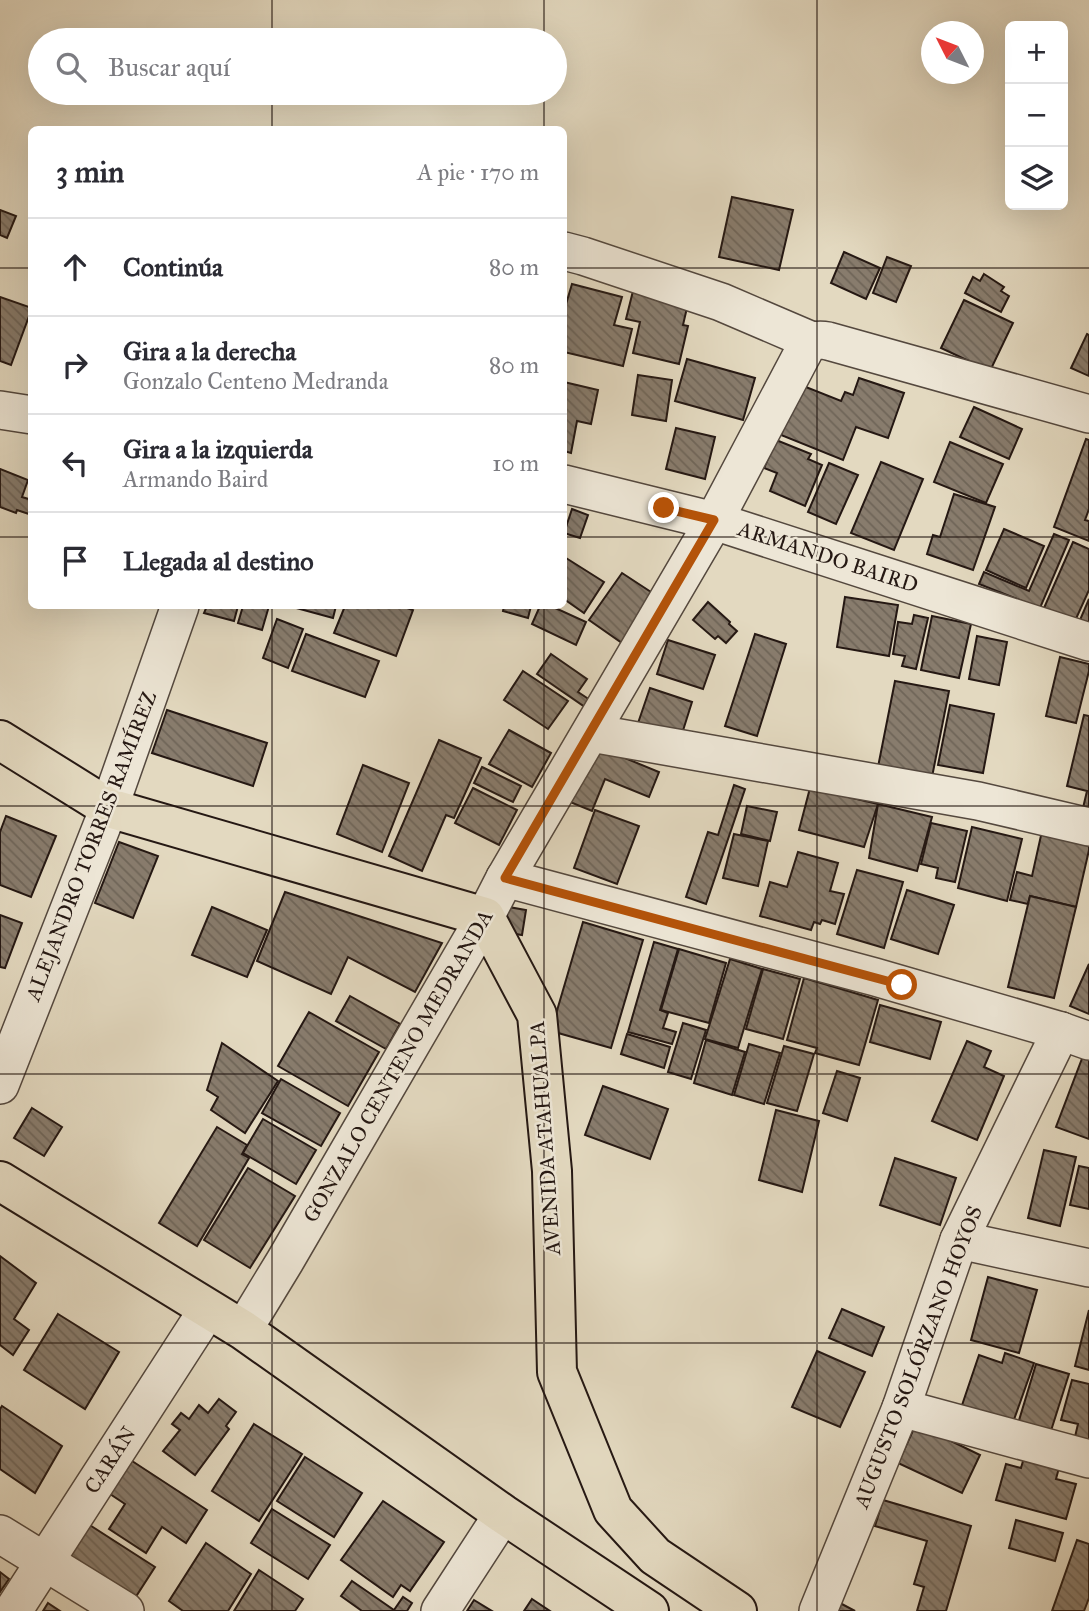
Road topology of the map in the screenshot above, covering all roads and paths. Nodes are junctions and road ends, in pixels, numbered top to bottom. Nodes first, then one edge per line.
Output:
1 (567, 252) edge
2 (820, 341) junction
3 (0, 410) edge
4 (28, 414) edge
5 (1089, 414) edge
6 (567, 485) edge
7 (714, 520) junction
8 (179, 609) edge
9 (1089, 642) edge
10 (591, 733) junction
11 (0, 740) edge
12 (109, 808) junction
13 (1089, 827) edge
14 (505, 878) junction
15 (485, 917) junction
16 (1075, 1036) edge
17 (0, 1085) edge
18 (0, 1181) edge
19 (959, 1240) junction
20 (1089, 1268) edge
21 (208, 1309) junction
22 (243, 1330) junction
23 (901, 1408) junction
24 (1089, 1459) edge
25 (503, 1514) junction
26 (0, 1534) edge
27 (44, 1562) junction
28 (13, 1611) edge
29 (125, 1611) edge
30 (440, 1611) edge
31 (649, 1611) edge
32 (737, 1611) edge
33 (818, 1611) edge

1 - 2 street
2 - 5 street
2 - 7 street, GONZALO CENTENO MEDRANDA
3 - 4 street
6 - 7 street, ARMANDO BAIRD
7 - 9 street, ARMANDO BAIRD
7 - 10 street, GONZALO CENTENO MEDRANDA
8 - 12 street, ALEJANDRO TORRES RAMÍREZ
10 - 13 street
10 - 14 street, GONZALO CENTENO MEDRANDA
11 - 12 highway
12 - 15 highway
12 - 17 street, ALEJANDRO TORRES RAMÍREZ
14 - 15 street, GONZALO CENTENO MEDRANDA
14 - 16 street
15 - 22 street, GONZALO CENTENO MEDRANDA
15 - 32 highway, AVENIDA ATAHUALPA
16 - 19 street, AUGUSTO SOLÓRZANO HOYOS
18 - 21 highway
19 - 20 street
19 - 23 street, AUGUSTO SOLÓRZANO HOYOS
21 - 22 highway
21 - 27 street, CARÁN
22 - 25 highway
23 - 24 street
23 - 33 street, AUGUSTO SOLÓRZANO HOYOS
25 - 30 street
25 - 31 highway
26 - 27 street
27 - 28 street, CARÁN
27 - 29 street

